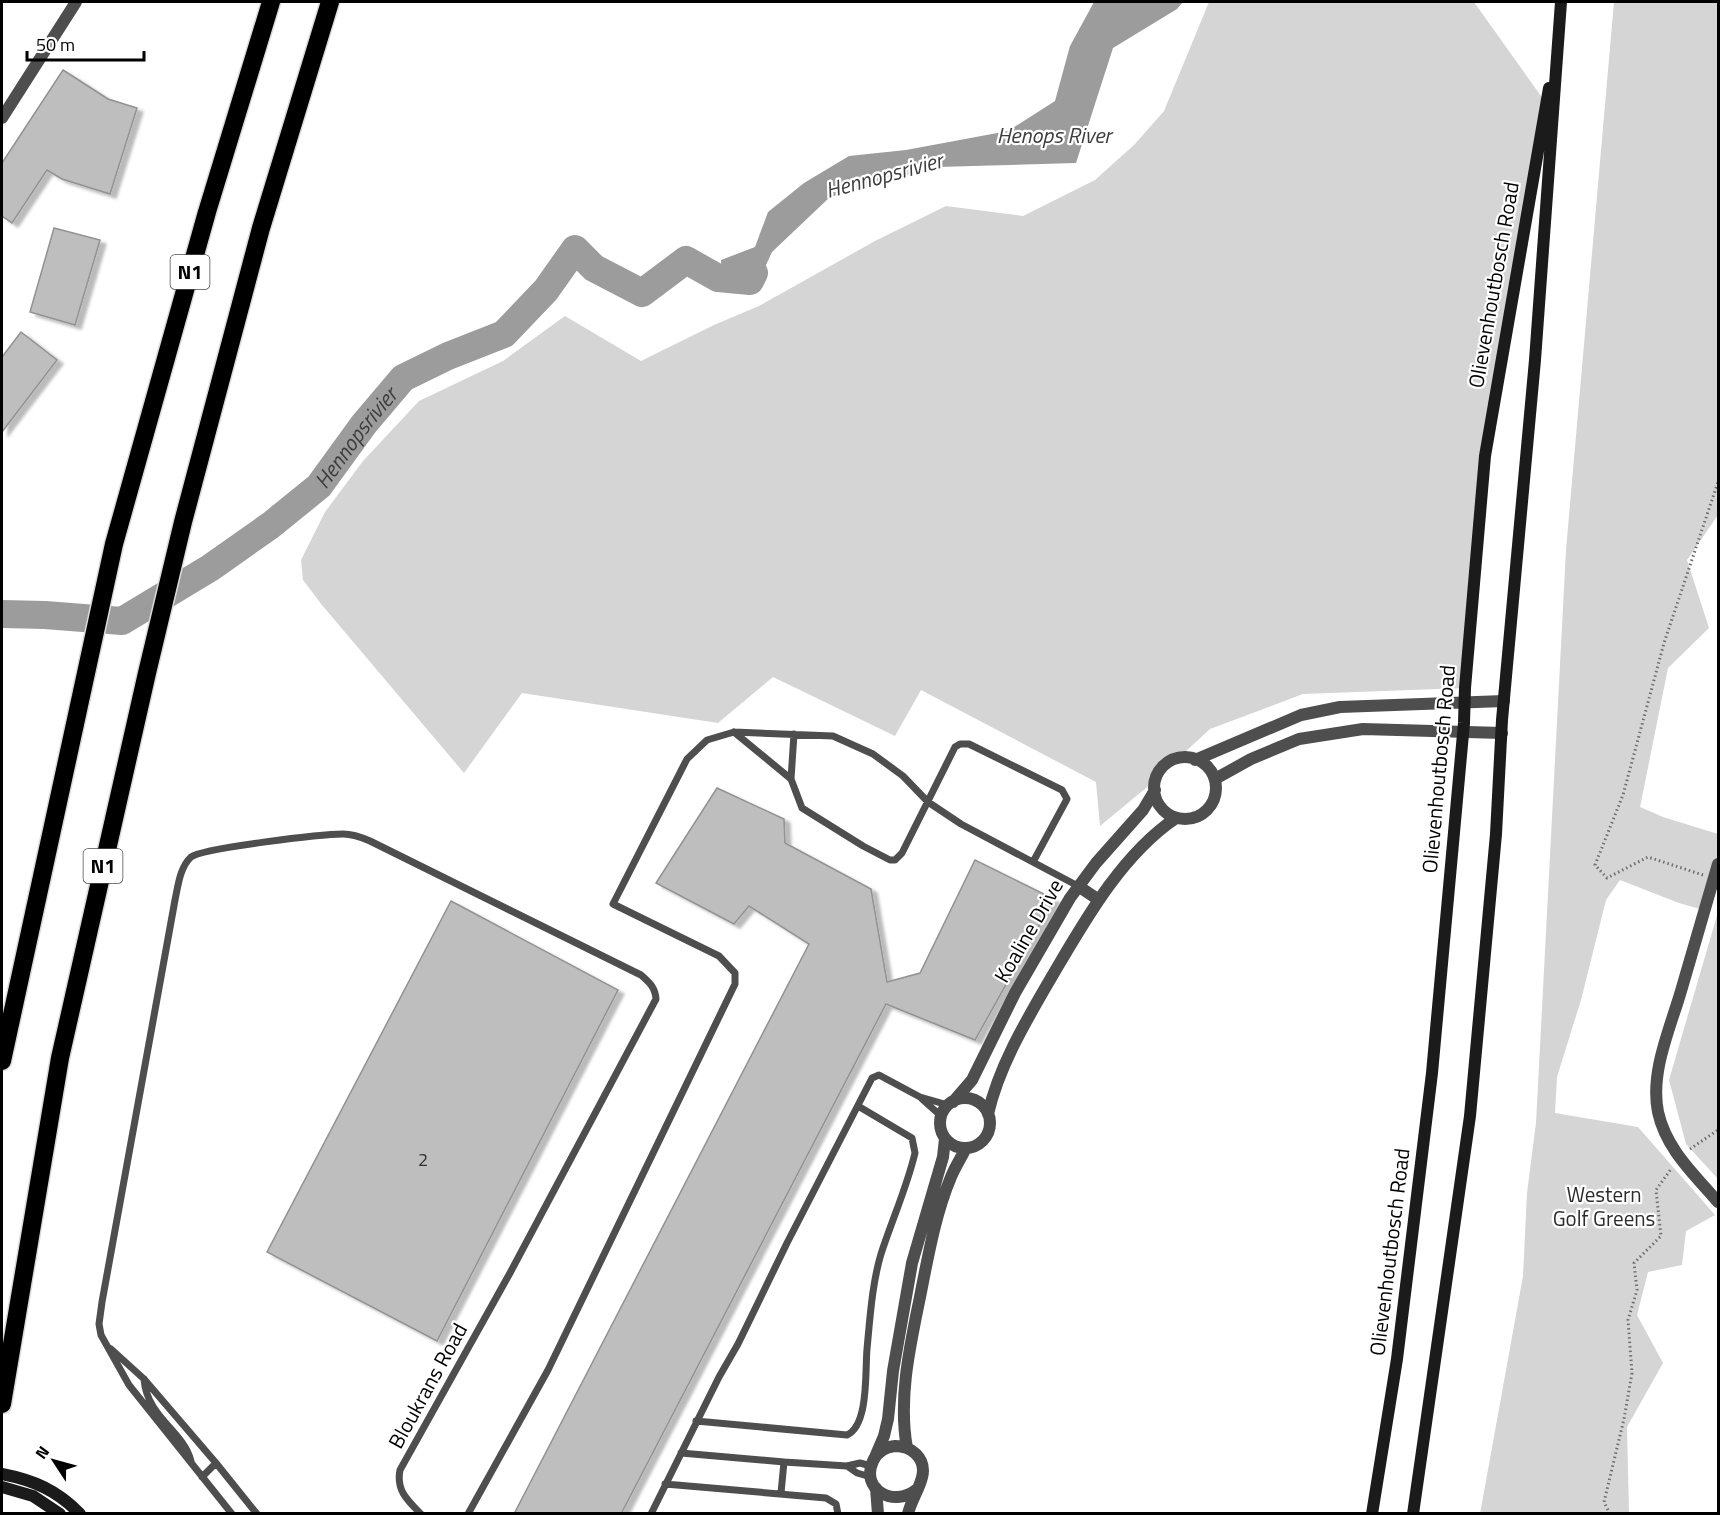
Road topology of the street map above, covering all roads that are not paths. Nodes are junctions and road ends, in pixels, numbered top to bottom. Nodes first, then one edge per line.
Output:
1 (76, 2) edge
2 (271, 2) edge
3 (330, 2) edge
4 (1561, 2) edge
5 (1559, 30) junction
6 (2, 118) edge
7 (1465, 701) junction
8 (1504, 701) junction
9 (1463, 731) junction
10 (734, 732) junction
11 (1502, 733) junction
12 (794, 734) junction
13 (1196, 760) junction
14 (791, 779) junction
15 (1215, 779) junction
16 (1155, 790) junction
17 (928, 802) junction
18 (1176, 818) junction
19 (1033, 862) junction
20 (1719, 864) edge
21 (1078, 886) junction
22 (1099, 900) junction
23 (2, 1060) edge
24 (920, 1097) junction
25 (858, 1106) junction
26 (947, 1108) junction
27 (988, 1114) junction
28 (945, 1139) junction
29 (966, 1148) junction
30 (1719, 1202) edge
31 (107, 1345) junction
32 (144, 1379) junction
33 (2, 1404) edge
34 (696, 1422) junction
35 (907, 1448) junction
36 (681, 1453) junction
37 (784, 1462) junction
38 (216, 1463) junction
39 (193, 1466) junction
40 (847, 1466) junction
41 (873, 1472) junction
42 (2, 1474) edge
43 (202, 1477) junction
44 (665, 1484) junction
45 (2, 1487) edge
46 (916, 1490) junction
47 (781, 1493) junction
48 (60, 1514) edge
49 (80, 1514) edge
50 (232, 1514) edge
51 (257, 1514) edge
52 (421, 1514) edge
53 (468, 1514) edge
54 (651, 1514) edge
55 (838, 1514) edge
56 (878, 1514) edge
57 (908, 1514) edge
58 (1371, 1514) edge
59 (1413, 1514) edge

1 - 6 street
2 - 23 highway, N1
3 - 33 highway, N1
4 - 5 main road, Olievenhoutbosch Road
5 - 7 main road, Olievenhoutbosch Road
5 - 8 main road, Olievenhoutbosch Road
7 - 8 street, Koaline Drive
7 - 9 main road, Olievenhoutbosch Road
7 - 13 street, Koaline Drive
8 - 11 main road, Olievenhoutbosch Road
9 - 11 street
9 - 15 street
9 - 58 main road, Olievenhoutbosch Road
10 - 12 lane
10 - 14 lane
10 - 53 lane
11 - 59 main road, Olievenhoutbosch Road
12 - 14 lane
12 - 17 lane
13 - 15 street
13 - 16 street, Koaline Drive
14 - 17 lane
15 - 18 street, Koaline Drive
16 - 18 street
16 - 21 street, Koaline Drive
17 - 19 lane
17 - 19 lane
18 - 22 street, Koaline Drive
19 - 21 lane
20 - 30 street
21 - 22 street
21 - 26 street, Koaline Drive
22 - 27 street, Koaline Drive
24 - 25 lane
24 - 26 lane
24 - 26 lane
25 - 34 lane
25 - 34 lane
26 - 27 street
26 - 28 street
27 - 29 street
28 - 29 street
28 - 41 street
29 - 35 street
31 - 32 lane
31 - 39 lane, Bloukrans Road
31 - 52 lane, Bloukrans Road
32 - 38 lane
32 - 39 lane
34 - 36 lane
35 - 41 street
35 - 46 street
36 - 37 lane
36 - 44 lane
37 - 40 lane
37 - 47 lane
38 - 43 lane
38 - 51 lane
39 - 43 lane
40 - 41 lane
40 - 41 lane
41 - 46 street
41 - 56 street
42 - 49 main road
43 - 50 lane
44 - 47 lane
44 - 54 lane
45 - 48 main road
46 - 57 street
47 - 55 lane

